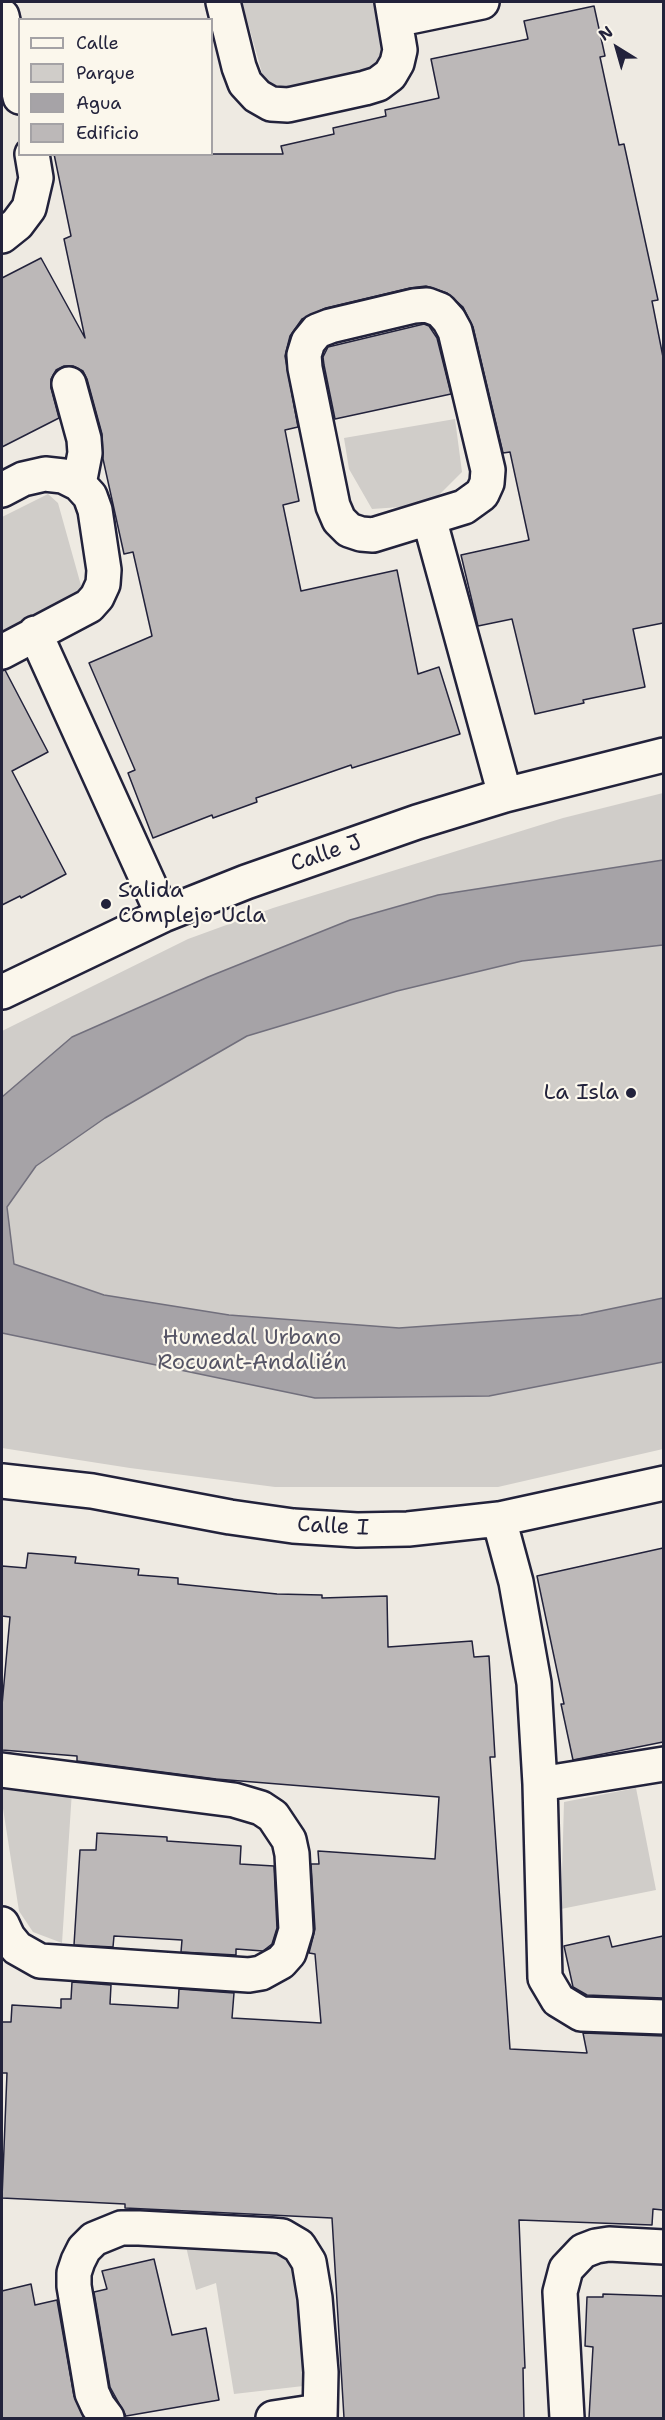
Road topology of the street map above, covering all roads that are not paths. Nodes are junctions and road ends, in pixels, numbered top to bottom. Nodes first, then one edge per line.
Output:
1 (223, 2) edge
2 (482, 2) edge
3 (394, 10) edge
4 (2, 16) edge
5 (18, 88) edge
6 (32, 156) edge
7 (2, 236) edge
8 (69, 384) dead end
9 (80, 484) junction
10 (2, 490) edge
11 (429, 518) junction
12 (35, 633) junction
13 (2, 652) edge
14 (663, 754) edge
15 (505, 795) junction
16 (163, 915) junction
17 (2, 992) edge
18 (2, 1481) edge
19 (663, 1483) edge
20 (499, 1519) junction
21 (663, 1764) edge
22 (2, 1770) edge
23 (540, 1784) junction
24 (2, 1924) edge
25 (663, 2017) edge
26 (663, 2247) edge
27 (319, 2415) edge
28 (107, 2418) edge
29 (273, 2418) edge
30 (567, 2418) edge

1 - 3 street
2 - 3 street
4 - 5 street
6 - 7 street
8 - 9 street
9 - 10 street
9 - 12 street
11 - 11 street
11 - 15 street
12 - 13 street
12 - 16 street
14 - 15 street, Calle J
15 - 16 street, Calle J
16 - 17 street, Calle J
18 - 20 street, Calle I
19 - 20 street, Calle I
20 - 23 street
21 - 23 street
22 - 24 street
23 - 25 street
26 - 30 street
27 - 28 street
27 - 29 street

